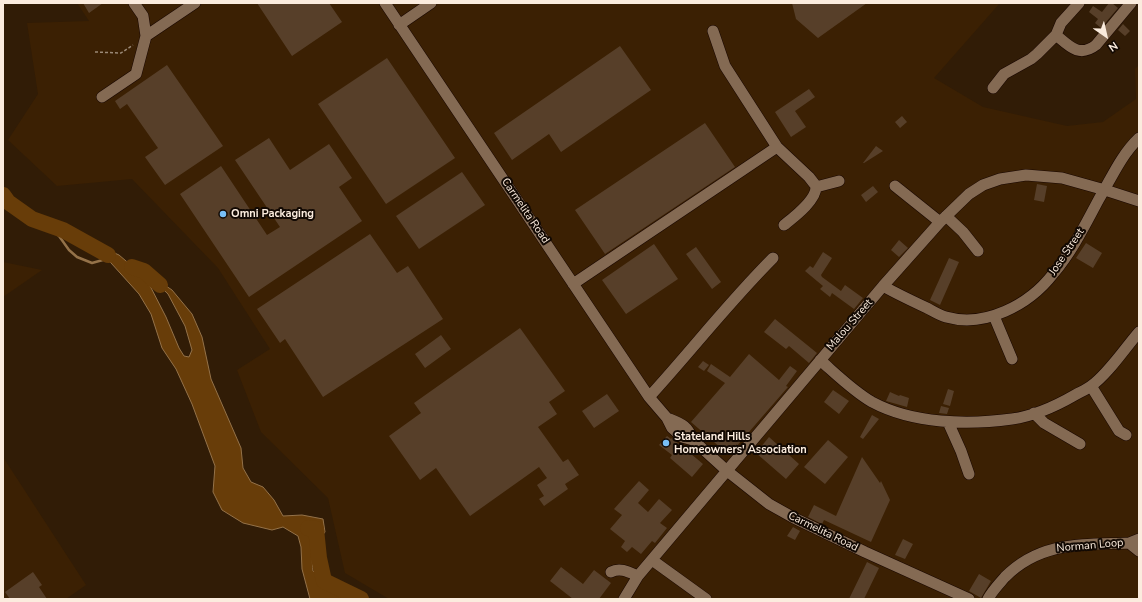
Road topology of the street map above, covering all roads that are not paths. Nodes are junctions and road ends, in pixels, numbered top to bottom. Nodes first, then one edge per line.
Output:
1 (134, 3) edge
2 (195, 3) edge
3 (385, 3) edge
4 (431, 3) edge
5 (1079, 3) edge
6 (1131, 3) edge
7 (399, 24) junction
8 (713, 31) dead end
9 (1056, 35) junction
10 (146, 36) junction
11 (993, 88) dead end
12 (102, 97) dead end
13 (1139, 138) edge
14 (777, 147) junction
15 (840, 181) dead end
16 (895, 186) dead end
17 (816, 187) junction
18 (1105, 190) junction
19 (1139, 201) edge
20 (943, 219) junction
21 (784, 225) dead end
22 (978, 251) dead end
23 (773, 258) dead end
24 (573, 284) junction
25 (883, 286) junction
26 (994, 316) junction
27 (1139, 332) edge
28 (1012, 359) dead end
29 (820, 360) junction
30 (1091, 386) junction
31 (649, 397) junction
32 (1034, 413) junction
33 (948, 422) junction
34 (1126, 436) dead end
35 (1080, 444) dead end
36 (726, 470) junction
37 (969, 474) dead end
38 (1134, 541) edge
39 (1139, 551) edge
40 (652, 560) junction
41 (611, 572) dead end
42 (638, 576) junction
43 (624, 599) edge
44 (706, 599) edge
45 (969, 599) edge
46 (988, 599) edge

1 - 10 street
2 - 10 street
3 - 7 street, Carmelita Road
4 - 7 street
5 - 9 street
6 - 9 street
7 - 24 street, Carmelita Road
8 - 14 street
9 - 11 street
10 - 12 street
13 - 18 street, Jose Street
14 - 17 street
14 - 24 street
15 - 17 street
16 - 20 street
17 - 21 street
18 - 19 street, Malou Street
18 - 20 street, Malou Street
18 - 26 street, Jose Street
20 - 22 street
20 - 25 street, Malou Street
23 - 31 street
24 - 31 street, Carmelita Road
25 - 26 street, Jose Street
25 - 29 street, Malou Street
26 - 28 street
27 - 30 street
29 - 33 street
29 - 36 street, Malou Street
30 - 32 street
30 - 34 street
31 - 36 street, Carmelita Road
32 - 33 street
32 - 35 street
33 - 37 street
36 - 40 street, Malou Street
36 - 45 street, Carmelita Road
38 - 39 street
38 - 46 street, Norman Loop
40 - 42 street, Malou Street
40 - 44 street
41 - 42 street
42 - 43 street, Malou Street

